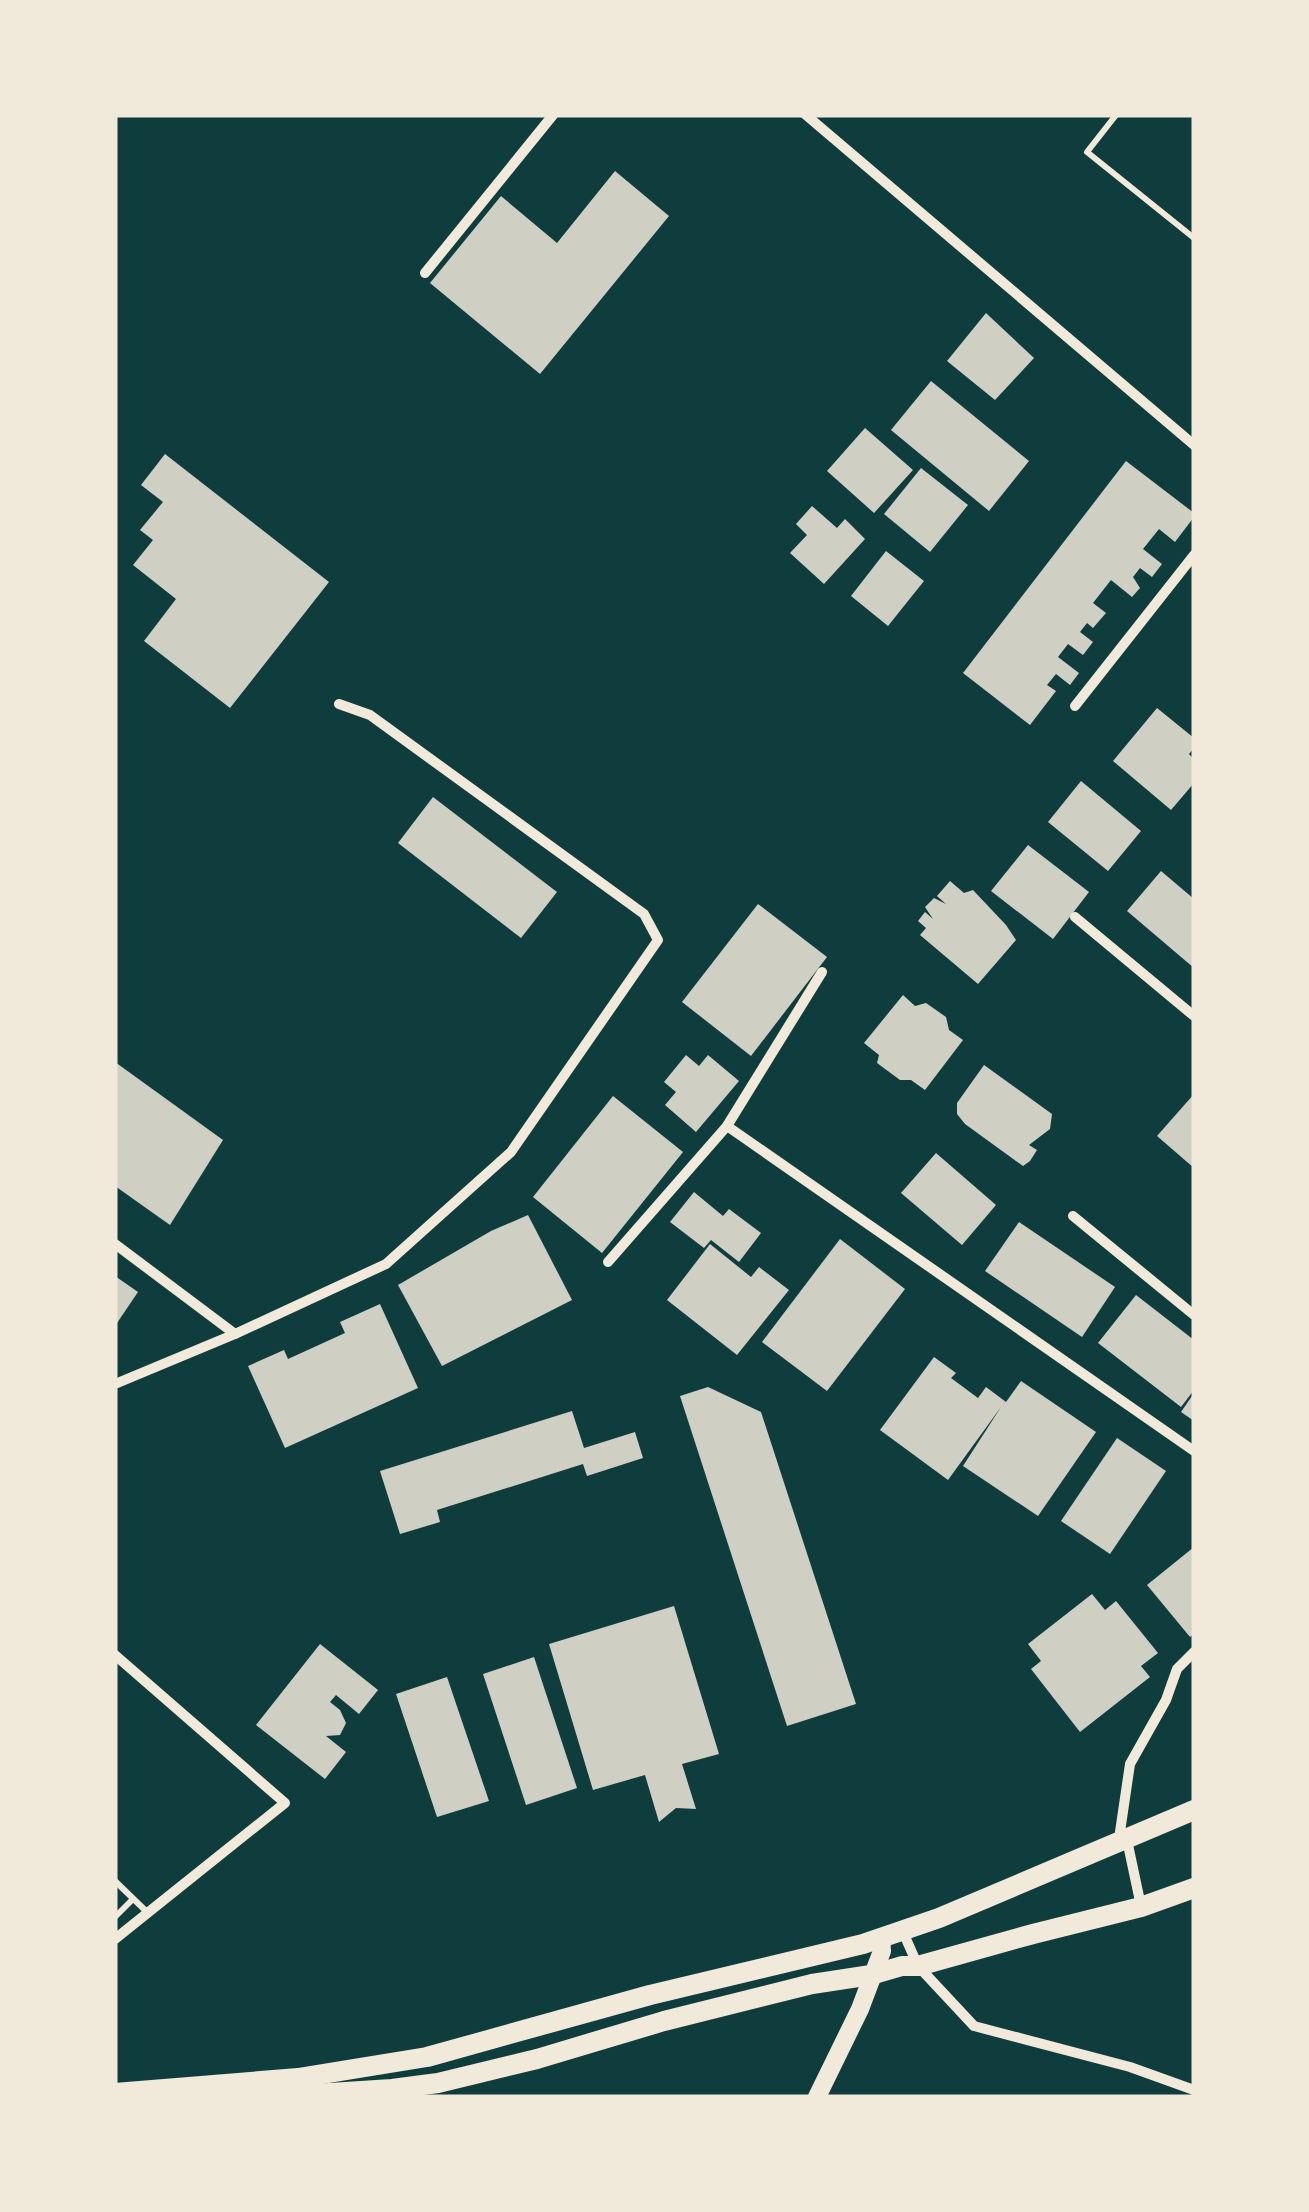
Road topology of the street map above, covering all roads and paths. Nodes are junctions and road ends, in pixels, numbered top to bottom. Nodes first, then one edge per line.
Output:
1 (553, 115) edge
2 (806, 115) edge
3 (1116, 115) edge
4 (1194, 238) edge
5 (425, 273) dead end
6 (1194, 445) edge
7 (1194, 555) edge
8 (339, 704) dead end
9 (1076, 706) dead end
10 (1075, 917) dead end
11 (822, 972) dead end
12 (1194, 1016) edge
13 (727, 1126) junction
14 (1073, 1216) dead end
15 (115, 1244) edge
16 (608, 1262) dead end
17 (1194, 1315) edge
18 (236, 1334) junction
19 (115, 1384) edge
20 (1194, 1451) edge
21 (1194, 1652) edge
22 (115, 1655) edge
23 (1194, 1810) edge
24 (1127, 1840) junction
25 (115, 1881) edge
26 (1194, 1888) edge
27 (134, 1899) junction
28 (1142, 1907) junction
29 (148, 1913) junction
30 (115, 1917) edge
31 (903, 1932) junction
32 (115, 1938) edge
33 (882, 1938) junction
34 (918, 1966) junction
35 (871, 1976) junction
36 (1194, 2090) edge
37 (115, 2093) edge
38 (392, 2093) edge
39 (246, 2096) edge
40 (223, 2097) edge
41 (816, 2097) edge

1 - 5 street
2 - 6 street
3 - 4 lane
7 - 9 street
8 - 18 street
10 - 12 street
11 - 13 street
13 - 16 street
13 - 20 street
14 - 17 street
15 - 18 street
18 - 19 street
21 - 24 street
22 - 29 street
23 - 24 main road
24 - 28 street
24 - 31 main road
25 - 27 lane
26 - 28 main road
27 - 29 lane
27 - 30 lane
28 - 34 main road
29 - 32 street
31 - 33 main road
31 - 34 street
33 - 35 street
33 - 37 main road
34 - 35 main road
34 - 36 street
35 - 38 main road
35 - 41 street
38 - 39 main road
39 - 40 main road

